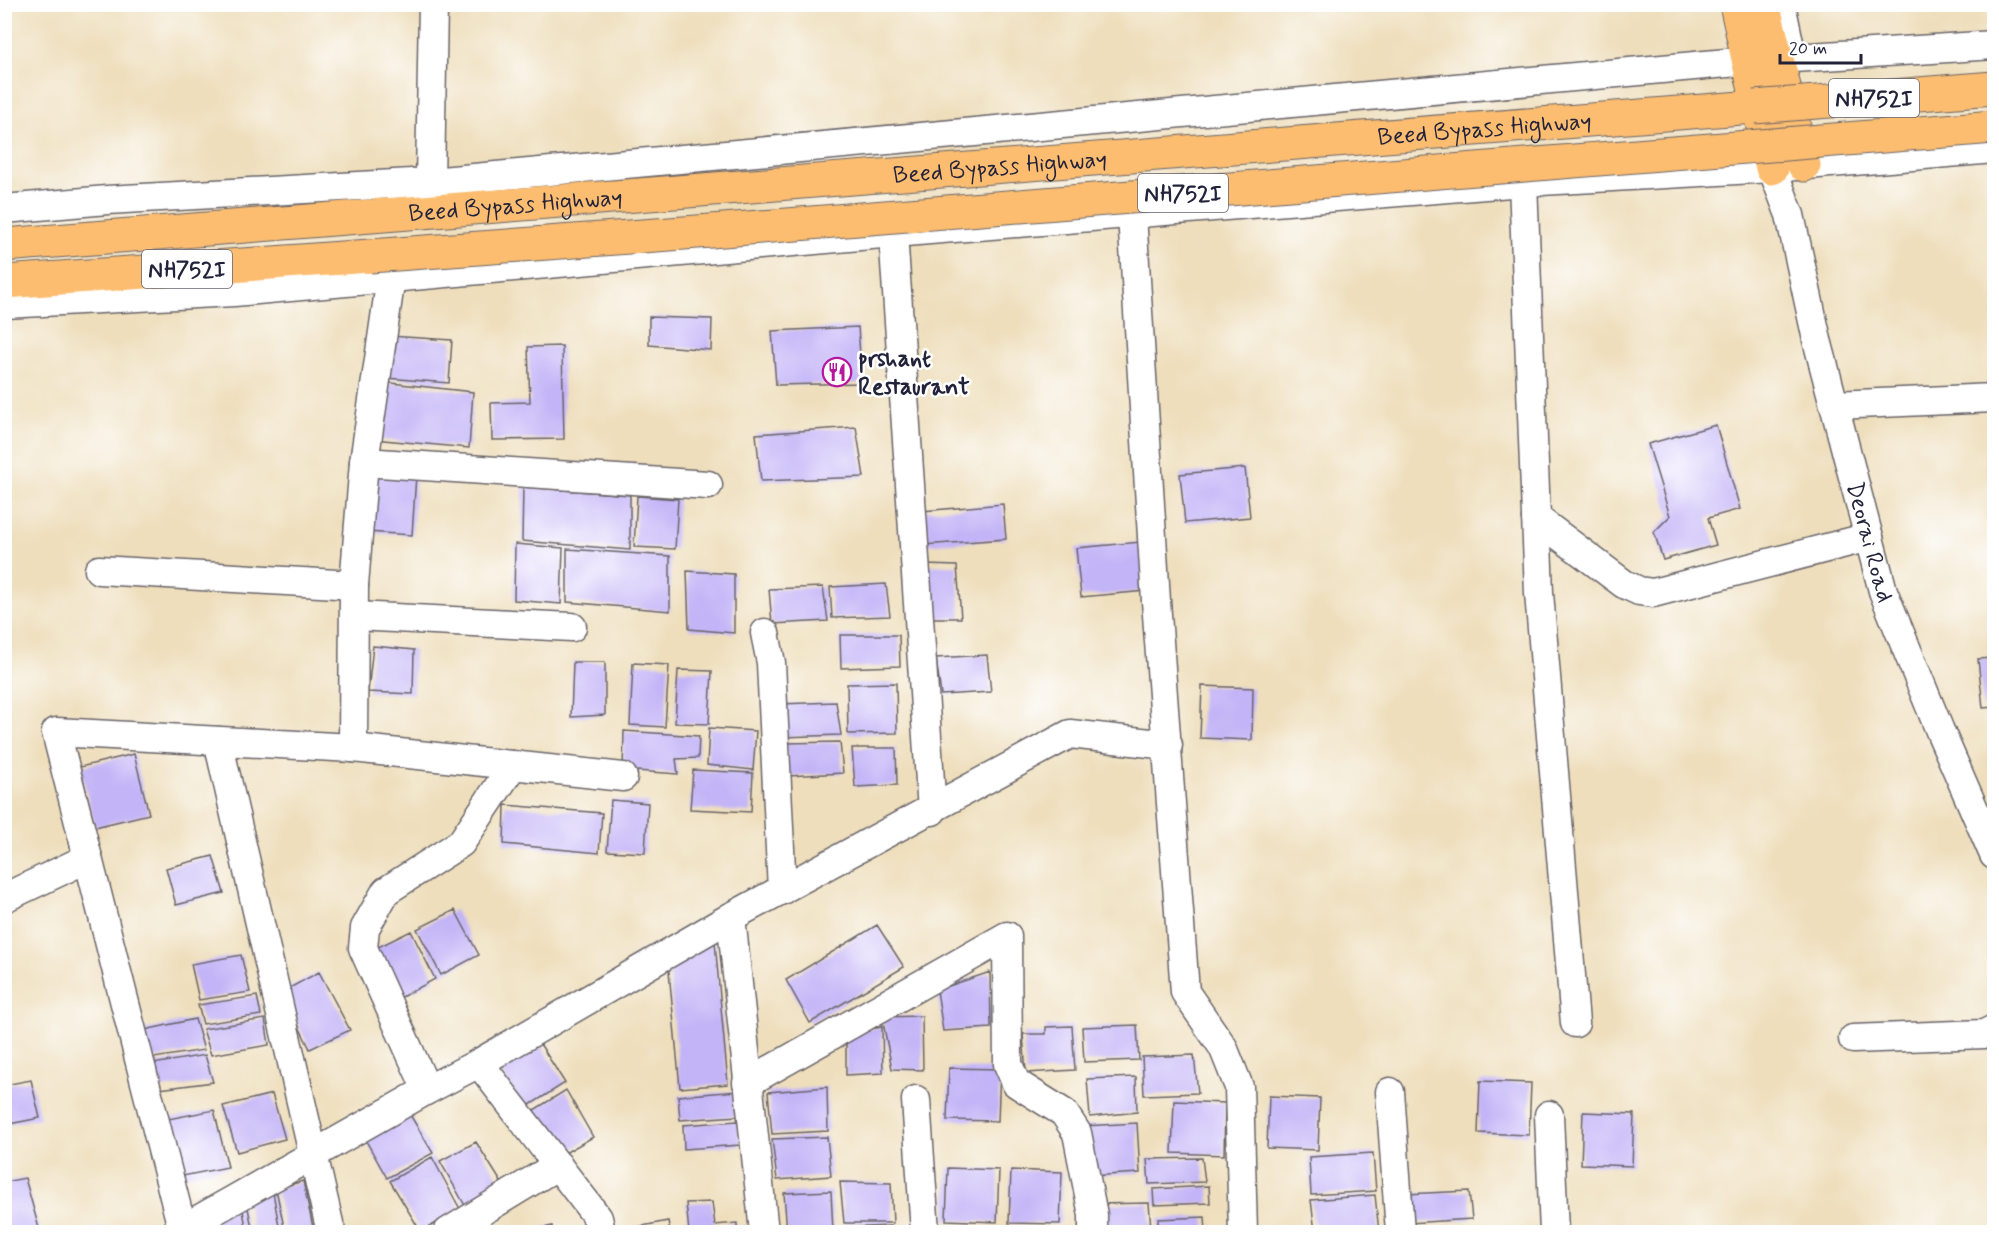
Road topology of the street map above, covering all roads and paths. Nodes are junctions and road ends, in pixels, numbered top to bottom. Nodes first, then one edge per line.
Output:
1 (433, 4) edge
2 (1736, 4) edge
3 (1763, 4) edge
4 (1780, 4) edge
5 (1995, 45) edge
6 (1773, 59) junction
7 (1995, 88) edge
8 (1995, 127) edge
9 (1995, 149) edge
10 (1804, 165) junction
11 (1772, 168) junction
12 (430, 182) junction
13 (1523, 182) junction
14 (4, 209) edge
15 (1132, 215) junction
16 (1790, 215) junction
17 (892, 234) junction
18 (4, 245) edge
19 (381, 266) junction
20 (4, 282) edge
21 (4, 304) edge
22 (1995, 398) edge
23 (1834, 405) junction
24 (364, 462) junction
25 (708, 485) dead end
26 (1537, 530) junction
27 (1869, 537) junction
28 (99, 570) dead end
29 (354, 585) junction
30 (355, 616) junction
31 (573, 627) dead end
32 (765, 633) dead end
33 (218, 741) junction
34 (1168, 745) junction
35 (353, 748) junction
36 (513, 765) junction
37 (623, 777) dead end
38 (1981, 797) edge
39 (932, 811) junction
40 (1995, 855) edge
41 (88, 858) junction
42 (782, 890) junction
43 (4, 898) edge
44 (731, 917) junction
45 (1575, 1023) dead end
46 (1995, 1029) edge
47 (1853, 1039) dead end
48 (479, 1063) junction
49 (747, 1083) junction
50 (427, 1090) junction
51 (1390, 1092) dead end
52 (916, 1100) dead end
53 (1549, 1116) dead end
54 (313, 1155) junction
55 (558, 1165) junction
56 (182, 1231) edge
57 (331, 1233) edge
58 (448, 1233) edge
59 (602, 1233) edge
60 (764, 1233) edge
61 (925, 1233) edge
62 (1093, 1233) edge
63 (1243, 1233) edge
64 (1400, 1233) edge
65 (1554, 1233) edge

1 - 12 street
2 - 6 main road
3 - 6 main road
4 - 6 street
5 - 6 street
6 - 10 main road
6 - 11 main road
6 - 12 street
7 - 18 main road, Beed Bypass Highway / NH752I, bridge
8 - 19 main road, Beed Bypass Highway / NH752I, bridge
9 - 10 street
10 - 11 street
10 - 16 street
11 - 13 street
11 - 16 street, Deorai Road
12 - 14 street
13 - 15 street
13 - 26 street
15 - 17 street
15 - 34 street
16 - 23 street, Deorai Road
17 - 19 street
17 - 39 street
19 - 20 main road, Beed Bypass Highway / NH752I
19 - 21 street
19 - 24 street
22 - 23 street
23 - 27 street, Deorai Road
24 - 25 street
24 - 29 street
26 - 27 street
26 - 45 street
27 - 38 street, Deorai Road
28 - 29 street
29 - 30 street
30 - 31 street
30 - 35 street
32 - 42 street
33 - 35 street
33 - 41 street
33 - 54 street
34 - 39 street
34 - 63 street
35 - 36 street
36 - 37 street
36 - 50 street
38 - 40 street, Deorai Road
39 - 42 street
41 - 43 street
41 - 56 street
42 - 44 street
44 - 48 street
44 - 49 street
46 - 47 street
48 - 50 street
48 - 55 street
49 - 60 street
49 - 62 street
50 - 54 street
51 - 64 street
52 - 61 street
53 - 65 street
54 - 56 street
54 - 57 street
55 - 58 street
55 - 59 street

